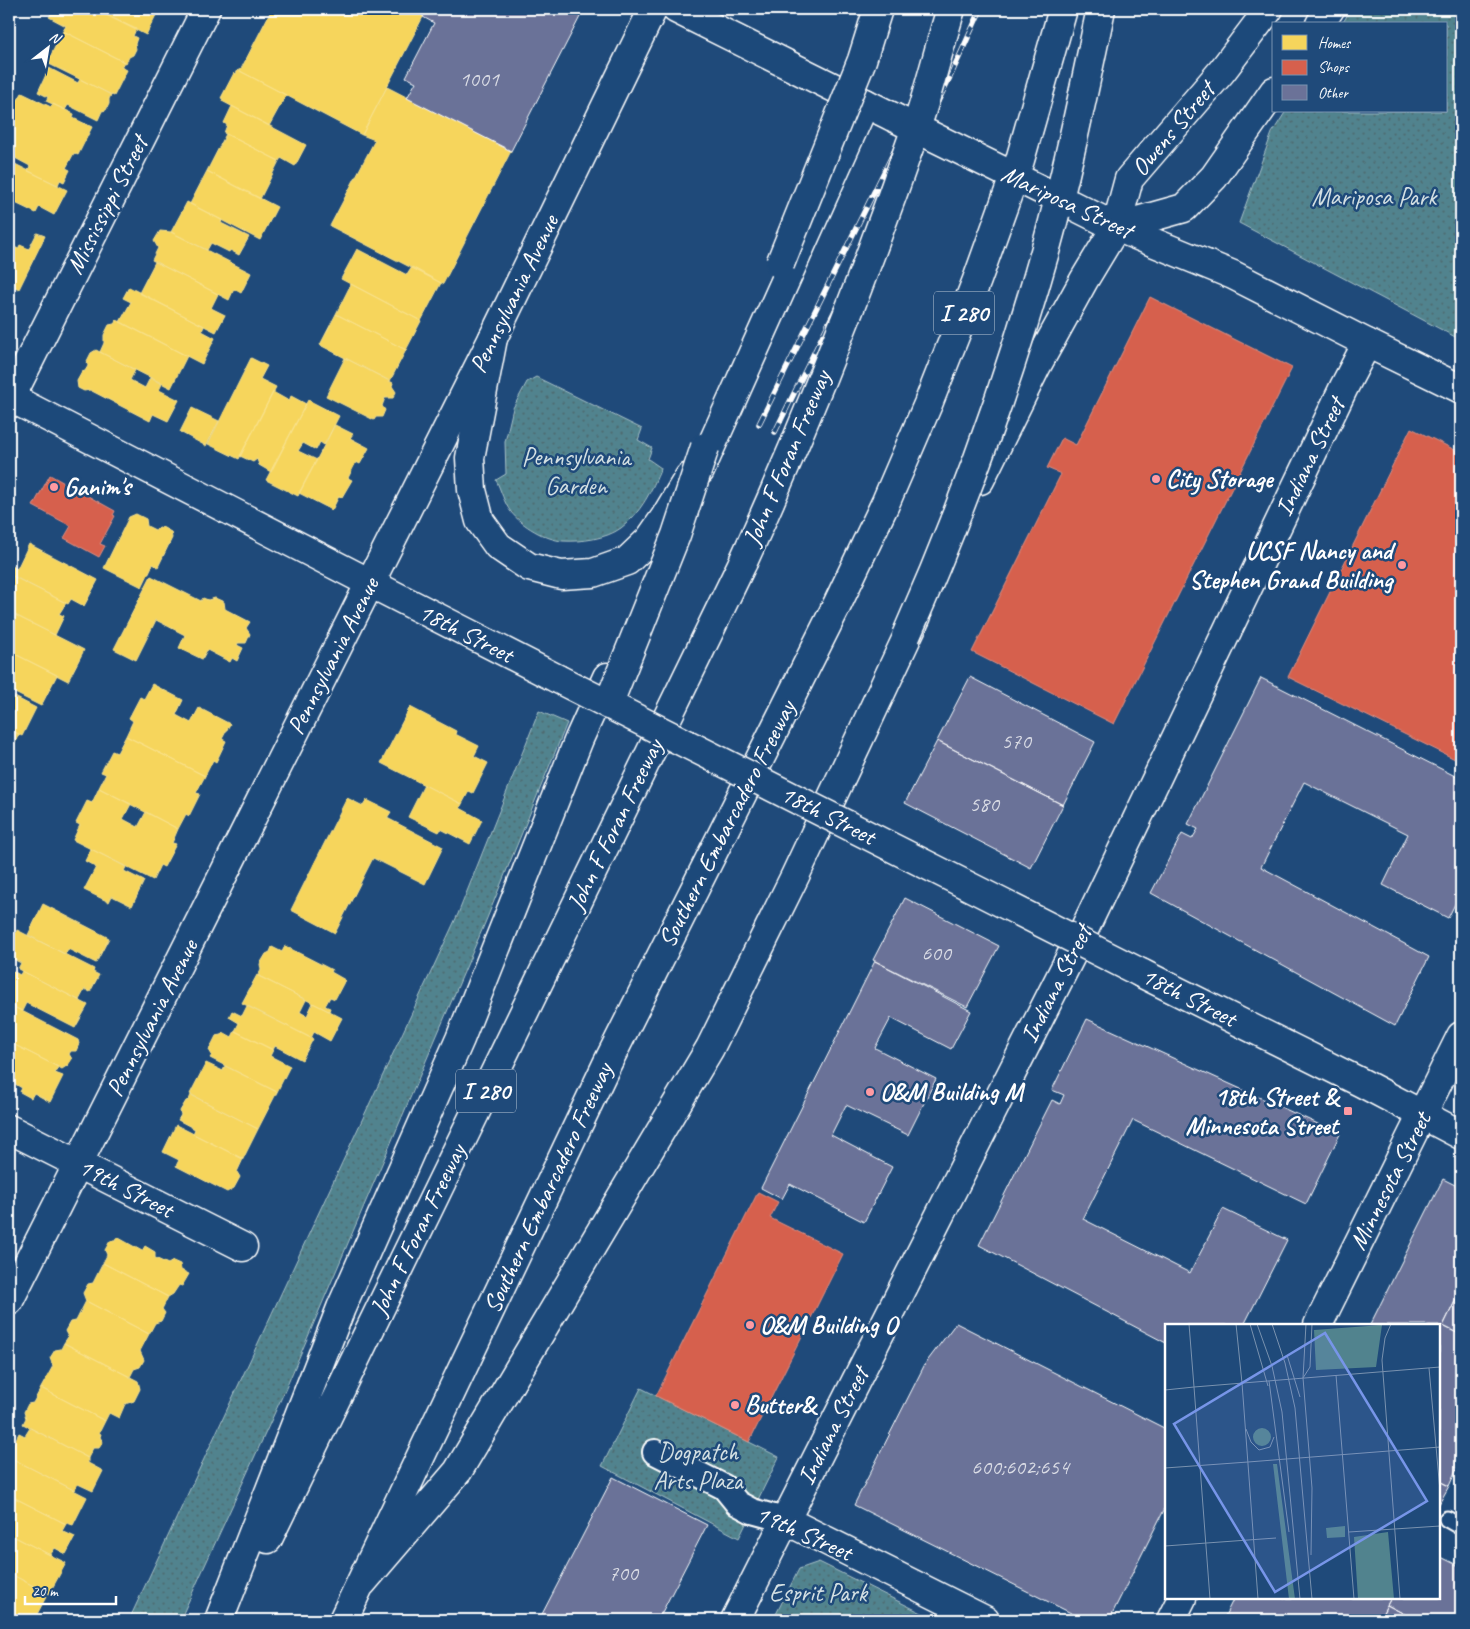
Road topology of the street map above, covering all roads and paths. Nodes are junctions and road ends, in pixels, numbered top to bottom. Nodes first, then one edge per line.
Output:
1 (206, 9) edge
2 (653, 9) edge
3 (676, 9) edge
4 (878, 9) edge
5 (951, 9) edge
6 (1063, 9) edge
7 (1101, 9) edge
8 (1269, 9) edge
9 (1330, 9) edge
10 (1321, 22) edge
11 (1272, 94) edge
12 (865, 103) junction
13 (1116, 227) junction
14 (493, 338) junction
15 (1367, 343) junction
16 (1461, 389) edge
17 (9, 398) edge
18 (705, 448) junction
19 (370, 583) junction
20 (608, 705) junction
21 (821, 812) junction
22 (1461, 1036) edge
23 (1423, 1115) junction
24 (9, 1129) edge
25 (1461, 1135) edge
26 (78, 1164) junction
27 (243, 1246) dead end
28 (9, 1301) edge
29 (1318, 1324) edge
30 (655, 1452) dead end
31 (1447, 1519) dead end
32 (785, 1520) junction
33 (1461, 1527) edge
34 (362, 1583) junction
35 (1182, 1599) edge
36 (219, 1620) edge
37 (229, 1620) edge
38 (343, 1620) edge
39 (736, 1620) edge
40 (985, 1620) edge
41 (1171, 1620) edge

1 - 17 main road, Mississippi Street
2 - 14 main road, Pennsylvania Avenue
3 - 12 main road, Mariposa Street
4 - 18 main road, bridge
5 - 37 main road, John F Foran Freeway / I 280, bridge
6 - 34 main road, Southern Embarcadero Freeway / I 280, bridge
7 - 21 main road, bridge
8 - 13 main road, Owens Street
9 - 10 main road
11 - 13 main road, Owens Street
12 - 13 main road, Mariposa Street, bridge
12 - 36 main road
13 - 15 main road, Mariposa Street
13 - 34 main road
14 - 18 main road, bridge
14 - 19 main road, Pennsylvania Avenue
15 - 16 main road, Mariposa Street
15 - 32 main road, Indiana Street
17 - 19 main road, 18th Street
18 - 20 main road, bridge
19 - 20 main road, 18th Street, bridge
19 - 26 main road, Pennsylvania Avenue
20 - 21 main road, 18th Street, bridge
21 - 23 main road, 18th Street, bridge
22 - 23 main road, Minnesota Street
23 - 25 main road, 18th Street
23 - 29 main road, Minnesota Street
24 - 26 main road, 19th Street
26 - 27 main road, 19th Street
26 - 28 main road, Pennsylvania Avenue
30 - 32 street, 19th Street
31 - 33 lane
32 - 39 main road, Indiana Street
32 - 40 main road, 19th Street
34 - 38 main road, Southern Embarcadero Freeway / I 280
35 - 41 main road

